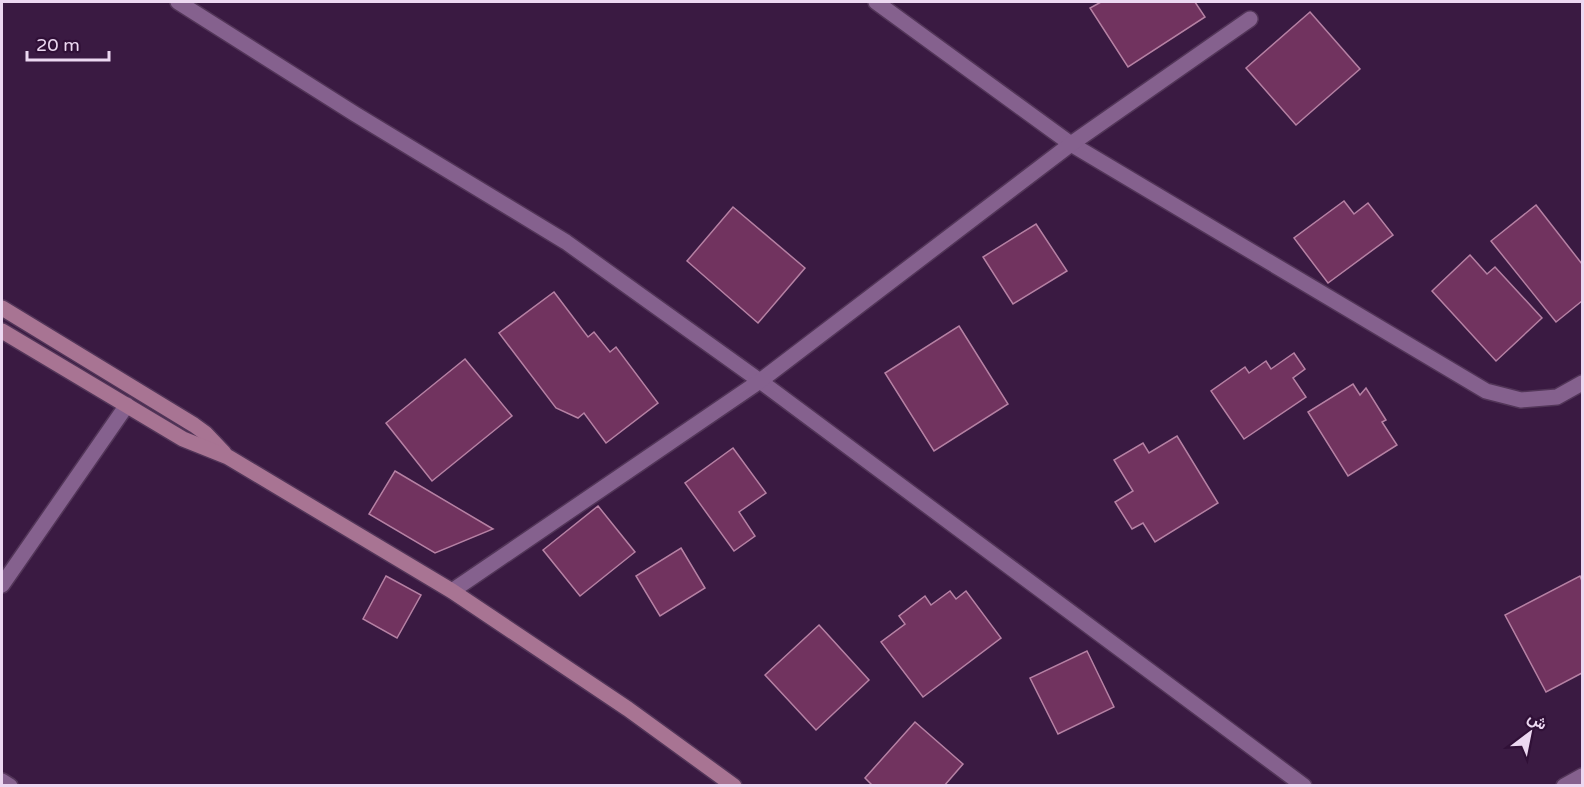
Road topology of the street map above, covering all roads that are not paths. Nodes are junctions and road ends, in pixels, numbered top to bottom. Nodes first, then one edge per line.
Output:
1 (178, 2) edge
2 (876, 2) edge
3 (1250, 19) dead end
4 (1071, 144) junction
5 (2, 308) edge
6 (2, 331) edge
7 (760, 381) junction
8 (1582, 383) edge
9 (127, 405) junction
10 (228, 457) junction
11 (2, 585) edge
12 (452, 591) junction
13 (1582, 776) edge
14 (2, 781) edge
15 (10, 786) edge
16 (734, 786) edge
17 (1304, 786) edge
18 (1563, 786) edge

1 - 7 street
2 - 4 street
3 - 4 street
4 - 7 street
4 - 8 street
5 - 10 street
6 - 9 street
7 - 12 street
7 - 17 street
9 - 10 street
9 - 11 street
10 - 12 street
12 - 16 street
13 - 18 street
14 - 15 street

